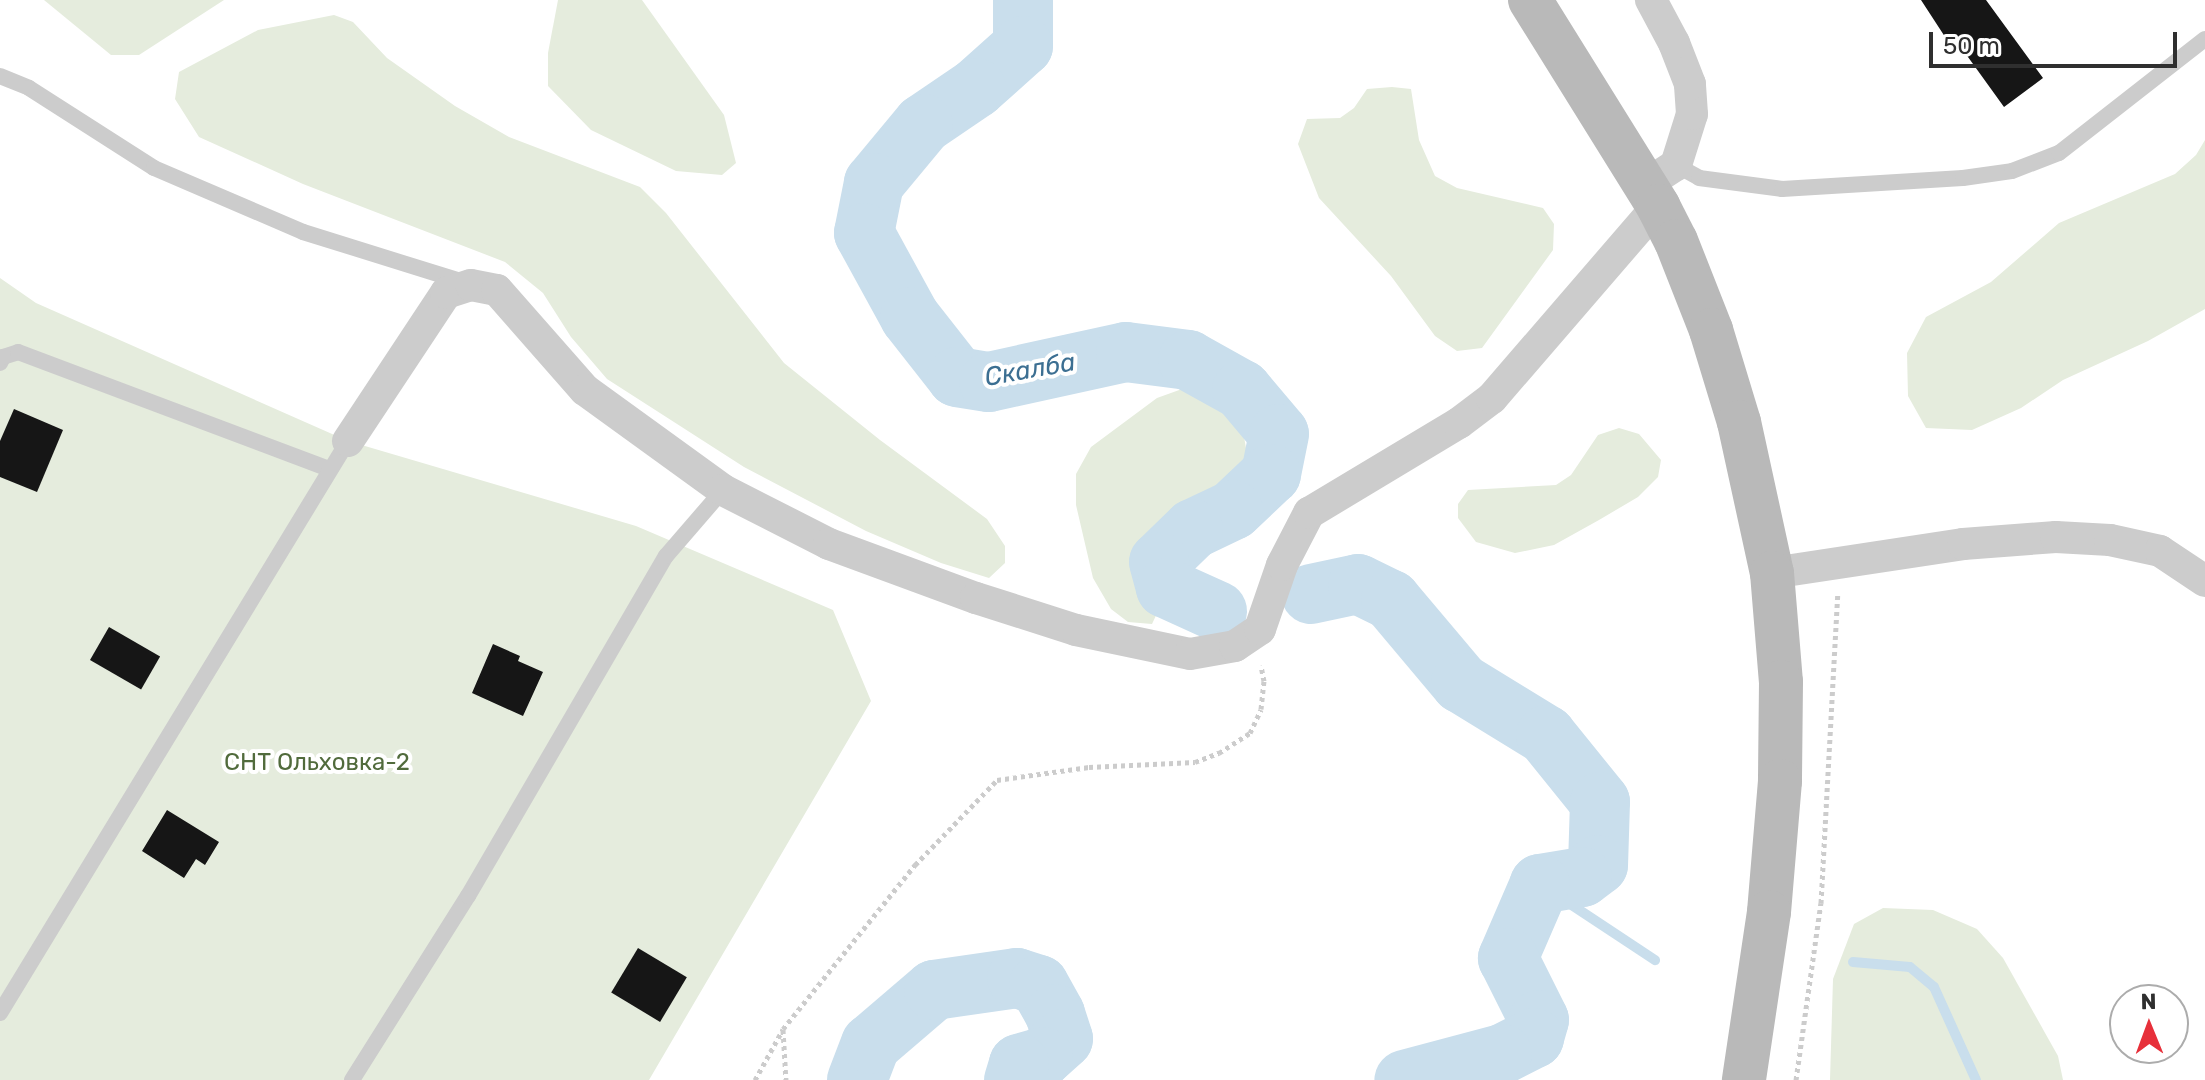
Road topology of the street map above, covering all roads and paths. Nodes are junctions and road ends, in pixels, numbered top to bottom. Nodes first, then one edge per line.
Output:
1 (1530, 0) edge
2 (1651, 0) edge
3 (2205, 39) edge
4 (0, 76) edge
5 (1660, 185) junction
6 (471, 285) junction
7 (0, 363) edge
8 (348, 441) joint
9 (330, 469) junction
10 (723, 490) junction
11 (1841, 564) junction
12 (1772, 573) junction
13 (2205, 581) edge
14 (1260, 629) junction
15 (0, 1013) edge
16 (783, 1029) junction
17 (352, 1080) edge
18 (755, 1080) edge
19 (786, 1080) edge
20 (1744, 1080) edge
21 (1796, 1080) edge

1 - 5 street
2 - 5 street
3 - 5 lane
4 - 6 lane
5 - 12 street
5 - 14 street
6 - 8 street
6 - 10 street
7 - 9 lane
8 - 9 lane
9 - 15 lane
10 - 14 street
10 - 17 lane
11 - 12 street
11 - 13 street
11 - 21 path
12 - 20 street
14 - 16 path
16 - 18 path
16 - 19 path

